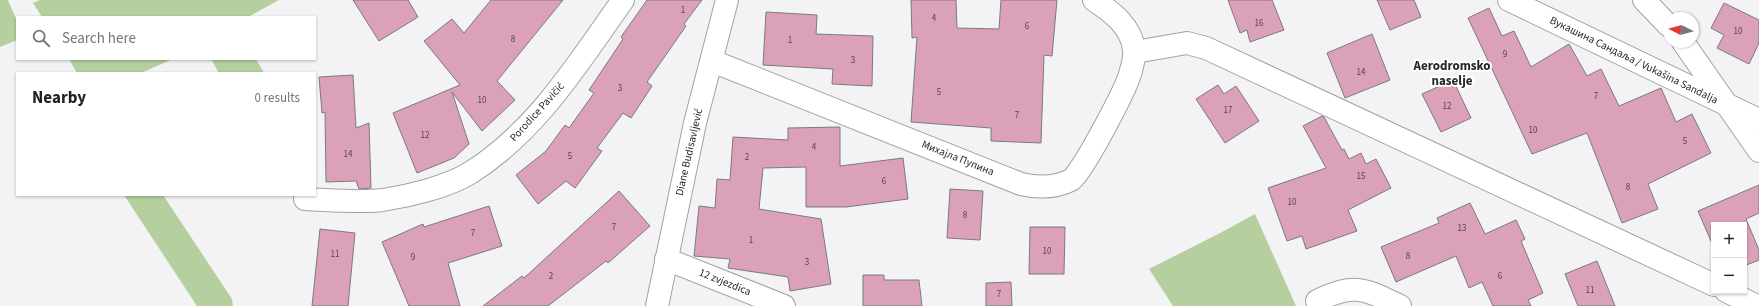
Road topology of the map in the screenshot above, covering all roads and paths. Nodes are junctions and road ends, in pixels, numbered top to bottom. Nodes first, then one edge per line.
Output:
1 (623, 0) edge
2 (727, 0) edge
3 (1094, 0) edge
4 (1509, 0) edge
5 (1644, 0) edge
6 (1663, 20) edge
7 (1687, 48) edge
8 (1134, 52) junction
9 (712, 61) junction
10 (1726, 104) junction
11 (1759, 120) edge
12 (1759, 151) edge
13 (305, 198) dead end
14 (666, 259) junction
15 (1711, 284) edge
16 (1732, 294) edge
17 (1317, 301) dead end
18 (657, 306) edge
19 (784, 306) edge
20 (1400, 306) edge
21 (1757, 306) edge

1 - 13 street, Porodice Pavičić
2 - 9 street, Diane Budisavljević
3 - 8 street
4 - 10 street, Вукашина Сандаља / Vukašina Sandalja
5 - 6 street
7 - 10 street
8 - 9 street, Михајла Пупина
8 - 15 street
9 - 14 street, Diane Budisavljević
10 - 11 street, Вукашина Сандаља / Vukašina Sandalja
10 - 12 street
14 - 18 street, Diane Budisavljević
14 - 19 street, 12 zvjezdica
16 - 21 street
17 - 20 street

